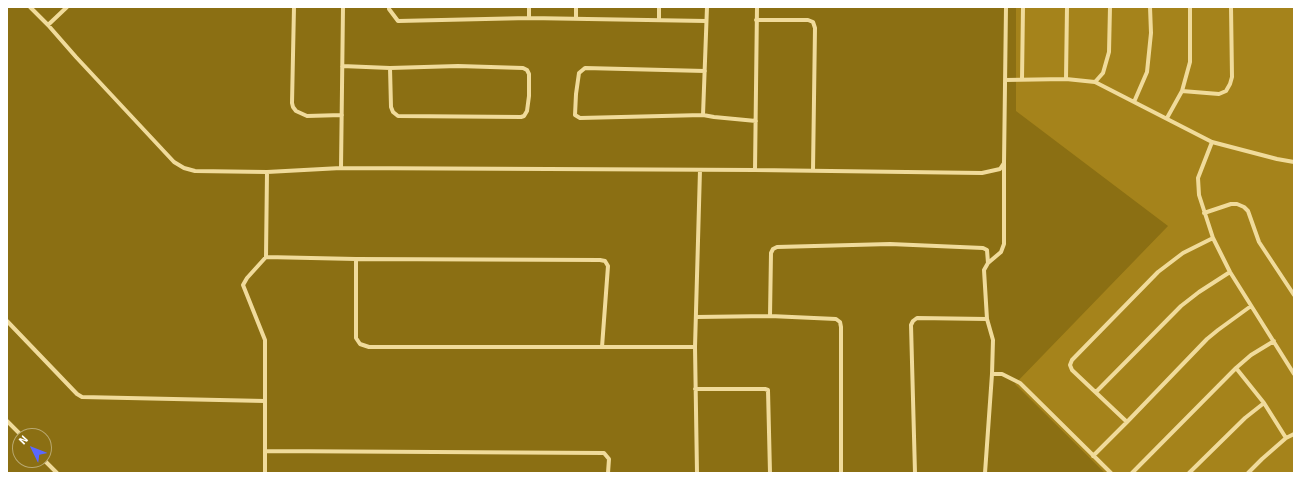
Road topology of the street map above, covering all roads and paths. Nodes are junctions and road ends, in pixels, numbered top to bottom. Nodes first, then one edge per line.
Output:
1 (30, 7) edge
2 (66, 7) edge
3 (294, 7) edge
4 (343, 7) edge
5 (389, 7) edge
6 (529, 7) edge
7 (576, 7) edge
8 (659, 7) edge
9 (706, 7) edge
10 (757, 7) edge
11 (1006, 7) edge
12 (1023, 7) edge
13 (1067, 7) edge
14 (1110, 7) edge
15 (1150, 7) edge
16 (1190, 7) edge
17 (1231, 7) edge
18 (529, 18) junction
19 (576, 19) junction
20 (659, 20) junction
21 (756, 20) junction
22 (706, 21) junction
23 (48, 25) junction
24 (342, 66) junction
25 (390, 68) junction
26 (705, 71) junction
27 (1022, 79) junction
28 (1066, 79) junction
29 (1005, 80) junction
30 (1095, 82) junction
31 (1182, 91) junction
32 (1134, 102) junction
33 (342, 114) junction
34 (703, 115) junction
35 (1167, 118) junction
36 (756, 121) junction
37 (1212, 142) junction
38 (1294, 162) edge
39 (1004, 164) junction
40 (341, 168) junction
41 (700, 170) junction
42 (755, 170) junction
43 (813, 170) junction
44 (267, 172) junction
45 (1204, 213) junction
46 (1213, 238) junction
47 (266, 257) junction
48 (356, 260) junction
49 (988, 263) junction
50 (1230, 272) junction
51 (1294, 295) edge
52 (1251, 306) junction
53 (770, 316) junction
54 (696, 317) junction
55 (987, 319) junction
56 (7, 321) edge
57 (1274, 341) junction
58 (602, 347) junction
59 (695, 347) junction
60 (1236, 368) junction
61 (992, 374) junction
62 (1294, 374) edge
63 (695, 389) junction
64 (1096, 392) junction
65 (265, 401) junction
66 (1264, 403) junction
67 (1127, 422) junction
68 (1294, 434) edge
69 (1286, 438) junction
70 (265, 451) junction
71 (1093, 456) junction
72 (265, 473) edge
73 (608, 473) edge
74 (697, 473) edge
75 (770, 473) edge
76 (841, 473) edge
77 (915, 473) edge
78 (985, 473) edge
79 (1111, 473) edge
80 (1132, 473) edge
81 (1189, 473) edge
82 (1248, 473) edge

1 - 23 street
2 - 23 street
3 - 33 street
4 - 24 street
5 - 18 street
6 - 18 street
7 - 19 street
8 - 20 street
9 - 22 street
10 - 21 street
11 - 29 street
12 - 27 street
13 - 28 street
14 - 30 street
15 - 32 street
16 - 31 street
17 - 31 street
18 - 19 street
19 - 20 street
20 - 22 street
21 - 36 street
21 - 43 street
22 - 26 street
23 - 44 street
24 - 25 street
24 - 33 street
25 - 25 street
26 - 34 street
26 - 34 street
27 - 28 street
27 - 29 street
28 - 30 street
29 - 39 street
30 - 32 street
31 - 35 street
32 - 35 street
33 - 40 street
34 - 36 street
35 - 37 street
36 - 42 street
37 - 38 street
37 - 45 street
39 - 43 street
39 - 49 street
40 - 41 street
40 - 44 street
41 - 42 street
41 - 54 street
42 - 43 street
44 - 47 street
45 - 46 street
45 - 51 street
46 - 50 street
46 - 64 street
47 - 48 street
47 - 65 street
48 - 58 street
48 - 58 street
49 - 53 street
49 - 55 street
50 - 52 street
50 - 64 street
52 - 57 street
52 - 67 street
53 - 54 street
53 - 76 street
54 - 59 street
55 - 61 street
55 - 77 street
56 - 65 street
57 - 60 street
57 - 62 street
58 - 59 street
59 - 63 street
60 - 66 street
60 - 80 street
61 - 71 street
61 - 78 street
63 - 74 street
63 - 75 street
64 - 67 street
65 - 70 street
66 - 69 street
66 - 81 street
67 - 71 street
68 - 69 street
69 - 82 street
70 - 72 street
70 - 73 street
71 - 79 street

